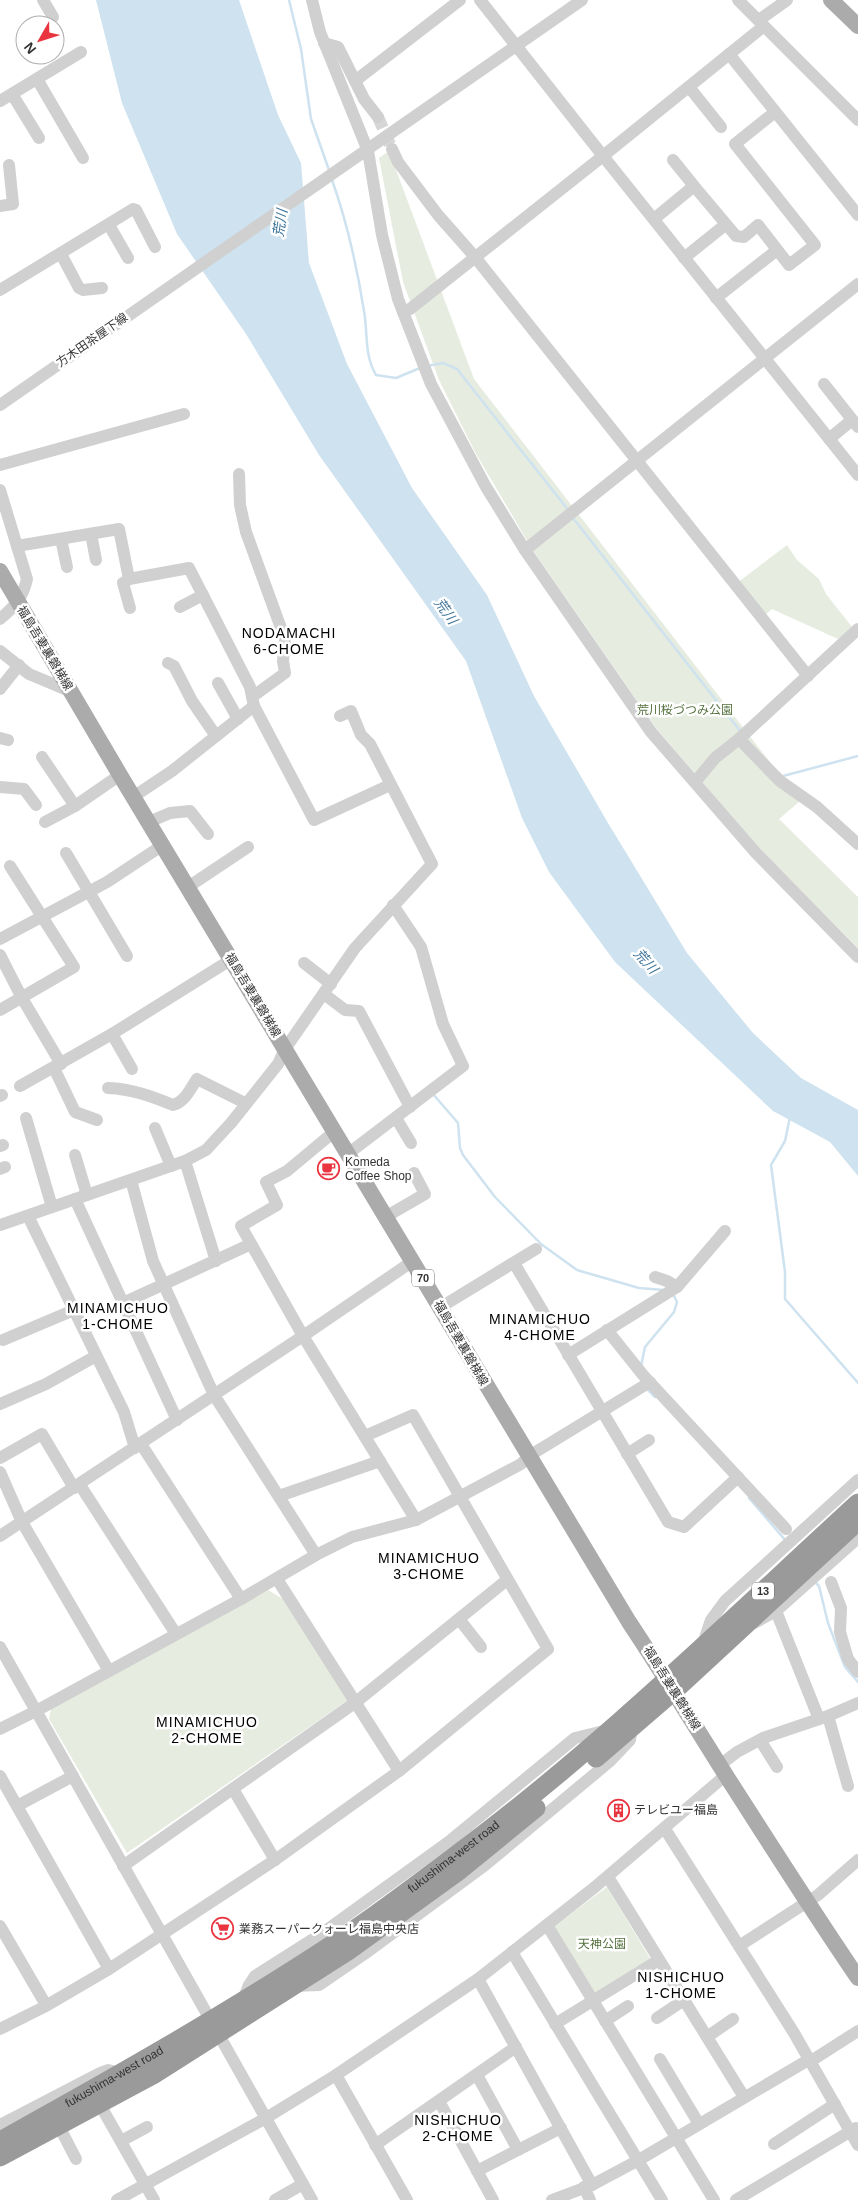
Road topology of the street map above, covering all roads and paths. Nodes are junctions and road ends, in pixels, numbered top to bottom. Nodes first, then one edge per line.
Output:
1 (43, 0) edge
2 (312, 0) edge
3 (460, 0) edge
4 (480, 0) edge
5 (582, 0) edge
6 (738, 0) edge
7 (787, 0) edge
8 (831, 0) edge
9 (52, 15) edge
10 (762, 23) junction
11 (858, 26) edge
12 (324, 43) junction
13 (517, 46) junction
14 (81, 52) dead end
15 (729, 54) junction
16 (37, 79) junction
17 (355, 81) junction
18 (689, 87) junction
19 (12, 94) junction
20 (0, 101) edge
21 (776, 112) junction
22 (378, 117) tunnel mouth
23 (858, 120) edge
24 (721, 127) dead end
25 (39, 138) dead end
26 (392, 149) tunnel mouth
27 (366, 151) junction
28 (603, 156) junction
29 (83, 158) dead end
30 (673, 160) dead end
31 (9, 165) dead end
32 (694, 186) junction
33 (0, 206) edge
34 (858, 215) edge
35 (654, 219) junction
36 (109, 225) junction
37 (725, 225) junction
38 (155, 247) dead end
39 (777, 250) junction
40 (61, 254) junction
41 (475, 257) junction
42 (128, 258) dead end
43 (684, 258) junction
44 (858, 284) edge
45 (102, 288) dead end
46 (0, 290) edge
47 (716, 298) junction
48 (403, 312) junction
49 (765, 358) junction
50 (824, 384) dead end
51 (0, 405) edge
52 (184, 414) dead end
53 (855, 423) edge
54 (829, 439) junction
55 (636, 462) junction
56 (0, 465) edge
57 (239, 474) dead end
58 (858, 474) edge
59 (0, 490) edge
60 (91, 534) junction
61 (61, 539) junction
62 (17, 546) junction
63 (524, 550) junction
64 (96, 560) dead end
65 (67, 567) dead end
66 (0, 570) edge
67 (129, 579) junction
68 (203, 594) junction
69 (18, 603) junction
70 (180, 607) dead end
71 (130, 608) dead end
72 (0, 620) edge
73 (858, 629) edge
74 (0, 651) edge
75 (168, 663) dead end
76 (19, 665) junction
77 (808, 676) junction
78 (218, 683) dead end
79 (0, 689) edge
80 (72, 692) junction
81 (253, 701) junction
82 (340, 716) dead end
83 (238, 719) junction
84 (216, 736) junction
85 (739, 739) junction
86 (42, 757) dead end
87 (120, 775) junction
88 (696, 781) junction
89 (390, 785) junction
90 (0, 787) edge
91 (133, 797) junction
92 (36, 805) dead end
93 (74, 806) junction
94 (45, 822) dead end
95 (148, 822) junction
96 (208, 834) dead end
97 (858, 844) edge
98 (163, 845) junction
99 (248, 847) dead end
100 (66, 853) dead end
101 (10, 866) dead end
102 (188, 887) junction
103 (89, 890) junction
104 (393, 905) junction
105 (40, 917) junction
106 (0, 940) edge
107 (0, 955) edge
108 (127, 956) dead end
109 (858, 957) edge
110 (232, 959) junction
111 (304, 963) dead end
112 (327, 989) junction
113 (22, 998) junction
114 (0, 1010) edge
115 (112, 1034) junction
116 (285, 1049) junction
117 (57, 1066) junction
118 (132, 1069) dead end
119 (20, 1086) dead end
120 (108, 1088) dead end
121 (245, 1104) junction
122 (410, 1107) junction
123 (26, 1118) dead end
124 (396, 1118) junction
125 (97, 1120) dead end
126 (155, 1128) dead end
127 (335, 1131) junction
128 (411, 1143) dead end
129 (349, 1153) junction
130 (75, 1155) dead end
131 (185, 1161) junction
132 (171, 1166) junction
133 (414, 1173) dead end
134 (131, 1180) junction
135 (81, 1197) junction
136 (52, 1207) junction
137 (28, 1216) junction
138 (387, 1216) junction
139 (0, 1224) edge
140 (725, 1231) dead end
141 (252, 1244) junction
142 (536, 1249) dead end
143 (216, 1261) junction
144 (413, 1261) junction
145 (514, 1263) junction
146 (655, 1277) dead end
147 (163, 1285) junction
148 (677, 1287) junction
149 (123, 1303) junction
150 (441, 1307) junction
151 (74, 1310) junction
152 (607, 1330) junction
153 (303, 1336) junction
154 (3, 1341) edge
155 (568, 1354) junction
156 (96, 1356) junction
157 (644, 1379) junction
158 (214, 1395) junction
159 (0, 1404) edge
160 (602, 1412) junction
161 (177, 1420) junction
162 (365, 1436) junction
163 (649, 1440) dead end
164 (138, 1446) junction
165 (628, 1454) junction
166 (529, 1456) junction
167 (0, 1458) edge
168 (380, 1461) junction
169 (0, 1472) edge
170 (734, 1480) junction
171 (858, 1480) edge
172 (77, 1486) junction
173 (279, 1496) junction
174 (460, 1496) junction
175 (858, 1503) edge
176 (416, 1520) junction
177 (858, 1521) edge
178 (22, 1522) junction
179 (786, 1529) dead end
180 (0, 1536) edge
181 (858, 1538) edge
182 (316, 1555) junction
183 (277, 1579) junction
184 (507, 1580) junction
185 (831, 1582) dead end
186 (241, 1599) junction
187 (776, 1611) junction
188 (459, 1619) junction
189 (744, 1626) junction
190 (176, 1634) junction
191 (702, 1646) junction
192 (0, 1647) edge
193 (481, 1648) dead end
194 (109, 1671) junction
195 (858, 1672) edge
196 (671, 1684) junction
197 (356, 1702) junction
198 (858, 1703) edge
199 (36, 1711) junction
200 (823, 1717) junction
201 (0, 1728) edge
202 (760, 1740) junction
203 (777, 1767) dead end
204 (723, 1770) junction
205 (399, 1771) junction
206 (73, 1776) junction
207 (1, 1779) edge
208 (848, 1786) dead end
209 (233, 1789) junction
210 (17, 1806) junction
211 (665, 1829) junction
212 (276, 1860) junction
213 (858, 1860) edge
214 (123, 1866) junction
215 (608, 1877) junction
216 (807, 1901) junction
217 (547, 1925) junction
218 (0, 1926) edge
219 (162, 1936) junction
220 (739, 1946) junction
221 (512, 1952) junction
222 (659, 1960) junction
223 (109, 1969) junction
224 (858, 1978) edge
225 (478, 1979) junction
226 (592, 2000) junction
227 (684, 2000) junction
228 (46, 2005) junction
229 (628, 2006) dead end
230 (658, 2018) dead end
231 (733, 2019) dead end
232 (605, 2021) junction
233 (555, 2024) junction
234 (215, 2027) junction
235 (0, 2029) edge
236 (858, 2031) edge
237 (706, 2037) junction
238 (516, 2048) junction
239 (660, 2058) dead end
240 (810, 2060) junction
241 (121, 2073) junction
242 (477, 2074) junction
243 (153, 2075) junction
244 (336, 2075) junction
245 (744, 2097) junction
246 (439, 2101) junction
247 (836, 2104) junction
248 (104, 2110) junction
249 (266, 2118) junction
250 (698, 2124) junction
251 (0, 2125) edge
252 (147, 2127) dead end
253 (561, 2128) junction
254 (854, 2130) edge
255 (62, 2132) junction
256 (676, 2137) junction
257 (0, 2141) edge
258 (121, 2141) junction
259 (774, 2144) dead end
260 (375, 2145) junction
261 (858, 2145) edge
262 (518, 2150) junction
263 (0, 2157) edge
264 (76, 2159) dead end
265 (637, 2161) junction
266 (0, 2164) edge
267 (478, 2171) junction
268 (303, 2184) junction
269 (146, 2186) junction
270 (588, 2186) junction
271 (118, 2200) edge
272 (154, 2200) edge
273 (274, 2200) edge
274 (312, 2200) edge
275 (407, 2200) edge
276 (493, 2200) edge
277 (552, 2200) edge
278 (590, 2200) edge
279 (662, 2200) edge
280 (714, 2200) edge
281 (736, 2200) edge

1 - 9 street
2 - 12 street
3 - 17 street
4 - 13 street
5 - 13 street, 方木田茶屋下線
6 - 10 street
7 - 10 street
8 - 11 main road
10 - 15 street
10 - 23 street
12 - 17 street
12 - 27 street
13 - 27 street, 方木田茶屋下線
13 - 28 street
14 - 16 street
15 - 18 street
15 - 21 street
16 - 19 street
16 - 29 street
17 - 22 street
18 - 24 street
18 - 28 street
19 - 20 street
19 - 25 street
21 - 34 street
21 - 39 street
26 - 41 street
27 - 48 street
27 - 51 street, 方木田茶屋下線
28 - 35 street
28 - 41 street
30 - 32 street
31 - 33 street
32 - 35 street
32 - 37 street
35 - 43 street
36 - 38 street
36 - 40 street
36 - 42 street
37 - 39 street
37 - 43 street
39 - 47 street
40 - 45 street
40 - 46 street
41 - 48 street
41 - 55 street
43 - 47 street
44 - 49 street
47 - 49 street
48 - 63 street
49 - 54 street
49 - 55 street
50 - 53 street
52 - 56 street
53 - 54 street
54 - 58 street
55 - 63 street
55 - 77 street
57 - 81 street
59 - 62 street
60 - 61 street
60 - 64 street
60 - 67 street
61 - 62 street
61 - 65 street
62 - 69 street
63 - 88 street
66 - 69 main road, 福島吾妻裏磐梯線 / 70
67 - 68 street
67 - 71 street
68 - 70 street
68 - 81 street
69 - 72 street
69 - 80 main road, 福島吾妻裏磐梯線 / 70
73 - 77 street
74 - 76 street
75 - 84 street
76 - 79 street
76 - 80 street
77 - 85 street
78 - 83 street
80 - 87 main road, 福島吾妻裏磐梯線 / 70
81 - 83 street
81 - 89 street
82 - 89 street
83 - 84 street
84 - 91 street
85 - 88 street
85 - 97 street
86 - 93 street
87 - 91 main road, 福島吾妻裏磐梯線 / 70
87 - 93 street
88 - 109 street
89 - 104 street
90 - 92 street
91 - 95 main road, 福島吾妻裏磐梯線 / 70
93 - 94 street
95 - 96 street
95 - 98 main road, 福島吾妻裏磐梯線 / 70
98 - 102 main road, 福島吾妻裏磐梯線 / 70
98 - 103 street
99 - 102 street
100 - 103 street
101 - 105 street
102 - 110 main road, 福島吾妻裏磐梯線 / 70
103 - 105 street
103 - 108 street
104 - 112 street
104 - 122 street
105 - 106 street
105 - 113 street
107 - 113 street
110 - 115 street
110 - 116 main road, 福島吾妻裏磐梯線 / 70
111 - 112 street
112 - 116 street
112 - 122 street
113 - 114 street
113 - 117 street
115 - 117 street
115 - 118 street
116 - 121 street
116 - 127 main road, 福島吾妻裏磐梯線 / 70
117 - 119 street
117 - 125 street
120 - 121 street
121 - 131 street
122 - 124 street
123 - 136 street
124 - 128 street
124 - 129 street
126 - 132 street
127 - 129 main road, 福島吾妻裏磐梯線 / 70
127 - 141 street
129 - 138 main road, 福島吾妻裏磐梯線 / 70
130 - 135 street
131 - 132 street
131 - 143 street
132 - 134 street
133 - 138 street
134 - 135 street
134 - 147 street
135 - 136 street
135 - 149 street
136 - 137 street
137 - 139 street
137 - 151 street
138 - 144 main road, 福島吾妻裏磐梯線 / 70
140 - 148 street
141 - 143 street
141 - 153 street
142 - 145 street
143 - 147 street
144 - 150 main road, 福島吾妻裏磐梯線 / 70
144 - 153 street
145 - 150 street
145 - 155 street
146 - 148 street
147 - 149 street
147 - 158 street
148 - 152 street
149 - 161 street
150 - 166 main road, 福島吾妻裏磐梯線 / 70
151 - 154 street
151 - 156 street
152 - 155 street
152 - 157 street
153 - 158 street
153 - 162 street
155 - 160 street
156 - 159 street
156 - 164 street
157 - 160 street
157 - 170 street
158 - 161 street
158 - 173 street
160 - 165 street
160 - 166 street
161 - 164 street
162 - 168 street
162 - 174 street
163 - 165 street
164 - 172 street
164 - 186 street
165 - 170 street
166 - 174 street
166 - 196 main road, 福島吾妻裏磐梯線 / 70
167 - 172 street
168 - 173 street
168 - 176 street
169 - 178 street
170 - 179 street
171 - 191 street
172 - 178 street
172 - 190 street
173 - 182 street
174 - 176 street
174 - 184 street
175 - 191 highway, fukushima-west road / 13
176 - 182 street
177 - 189 highway, fukushima-west road / 13
178 - 180 street
178 - 194 street
181 - 187 street
182 - 183 street
183 - 186 street
183 - 197 street
184 - 188 street
184 - 205 street
185 - 195 street
186 - 190 street
187 - 189 street
187 - 200 street
188 - 193 street
188 - 197 street
189 - 196 highway, fukushima-west road / 13
190 - 194 street
191 - 196 highway, fukushima-west road / 13
192 - 199 street
194 - 199 street
196 - 204 main road, 福島吾妻裏磐梯線 / 70
196 - 234 highway, fukushima-west road / 13
196 - 234 highway, fukushima-west road / 13
197 - 205 street
197 - 209 street
198 - 200 street
199 - 201 street
199 - 206 street
200 - 202 street
200 - 208 street
202 - 203 street
202 - 204 street
204 - 211 street
204 - 216 main road, 福島吾妻裏磐梯線 / 70
205 - 212 street
206 - 210 street
206 - 214 street
207 - 210 street
209 - 212 street
209 - 214 street
210 - 223 street
211 - 215 street
211 - 220 street
212 - 219 street
213 - 216 street
214 - 219 street
215 - 217 street
215 - 222 street
216 - 220 street
216 - 224 main road, 福島吾妻裏磐梯線 / 70
217 - 221 street
217 - 226 street
218 - 228 street
219 - 223 street
219 - 234 street
220 - 240 street
221 - 225 street
221 - 233 street
222 - 226 street
222 - 227 street
223 - 228 street
225 - 238 street
225 - 244 street
226 - 232 street
226 - 233 street
227 - 230 street
227 - 237 street
228 - 235 street
229 - 232 street
231 - 237 street
232 - 256 street
233 - 265 street
234 - 241 highway, fukushima-west road / 13
234 - 243 highway, fukushima-west road / 13
234 - 249 street
236 - 240 street
237 - 245 street
238 - 242 street
238 - 253 street
239 - 250 street
240 - 245 street
240 - 247 street
241 - 251 street
241 - 257 highway, fukushima-west road / 13
242 - 246 street
242 - 262 street
243 - 248 street
243 - 263 highway, fukushima-west road / 13
244 - 249 street
244 - 260 street
245 - 250 street
246 - 260 street
246 - 267 street
247 - 254 street
247 - 259 street
248 - 255 street
248 - 258 street
249 - 268 street
249 - 269 street
250 - 256 street
252 - 258 street
253 - 262 street
253 - 270 street
254 - 261 street
254 - 281 street
255 - 264 street
255 - 266 street
256 - 265 street
256 - 280 street
258 - 269 street
260 - 275 street
262 - 267 street
265 - 270 street
265 - 279 street
267 - 276 street
268 - 273 street
268 - 274 street
269 - 271 street
269 - 272 street
270 - 277 street
270 - 278 street

